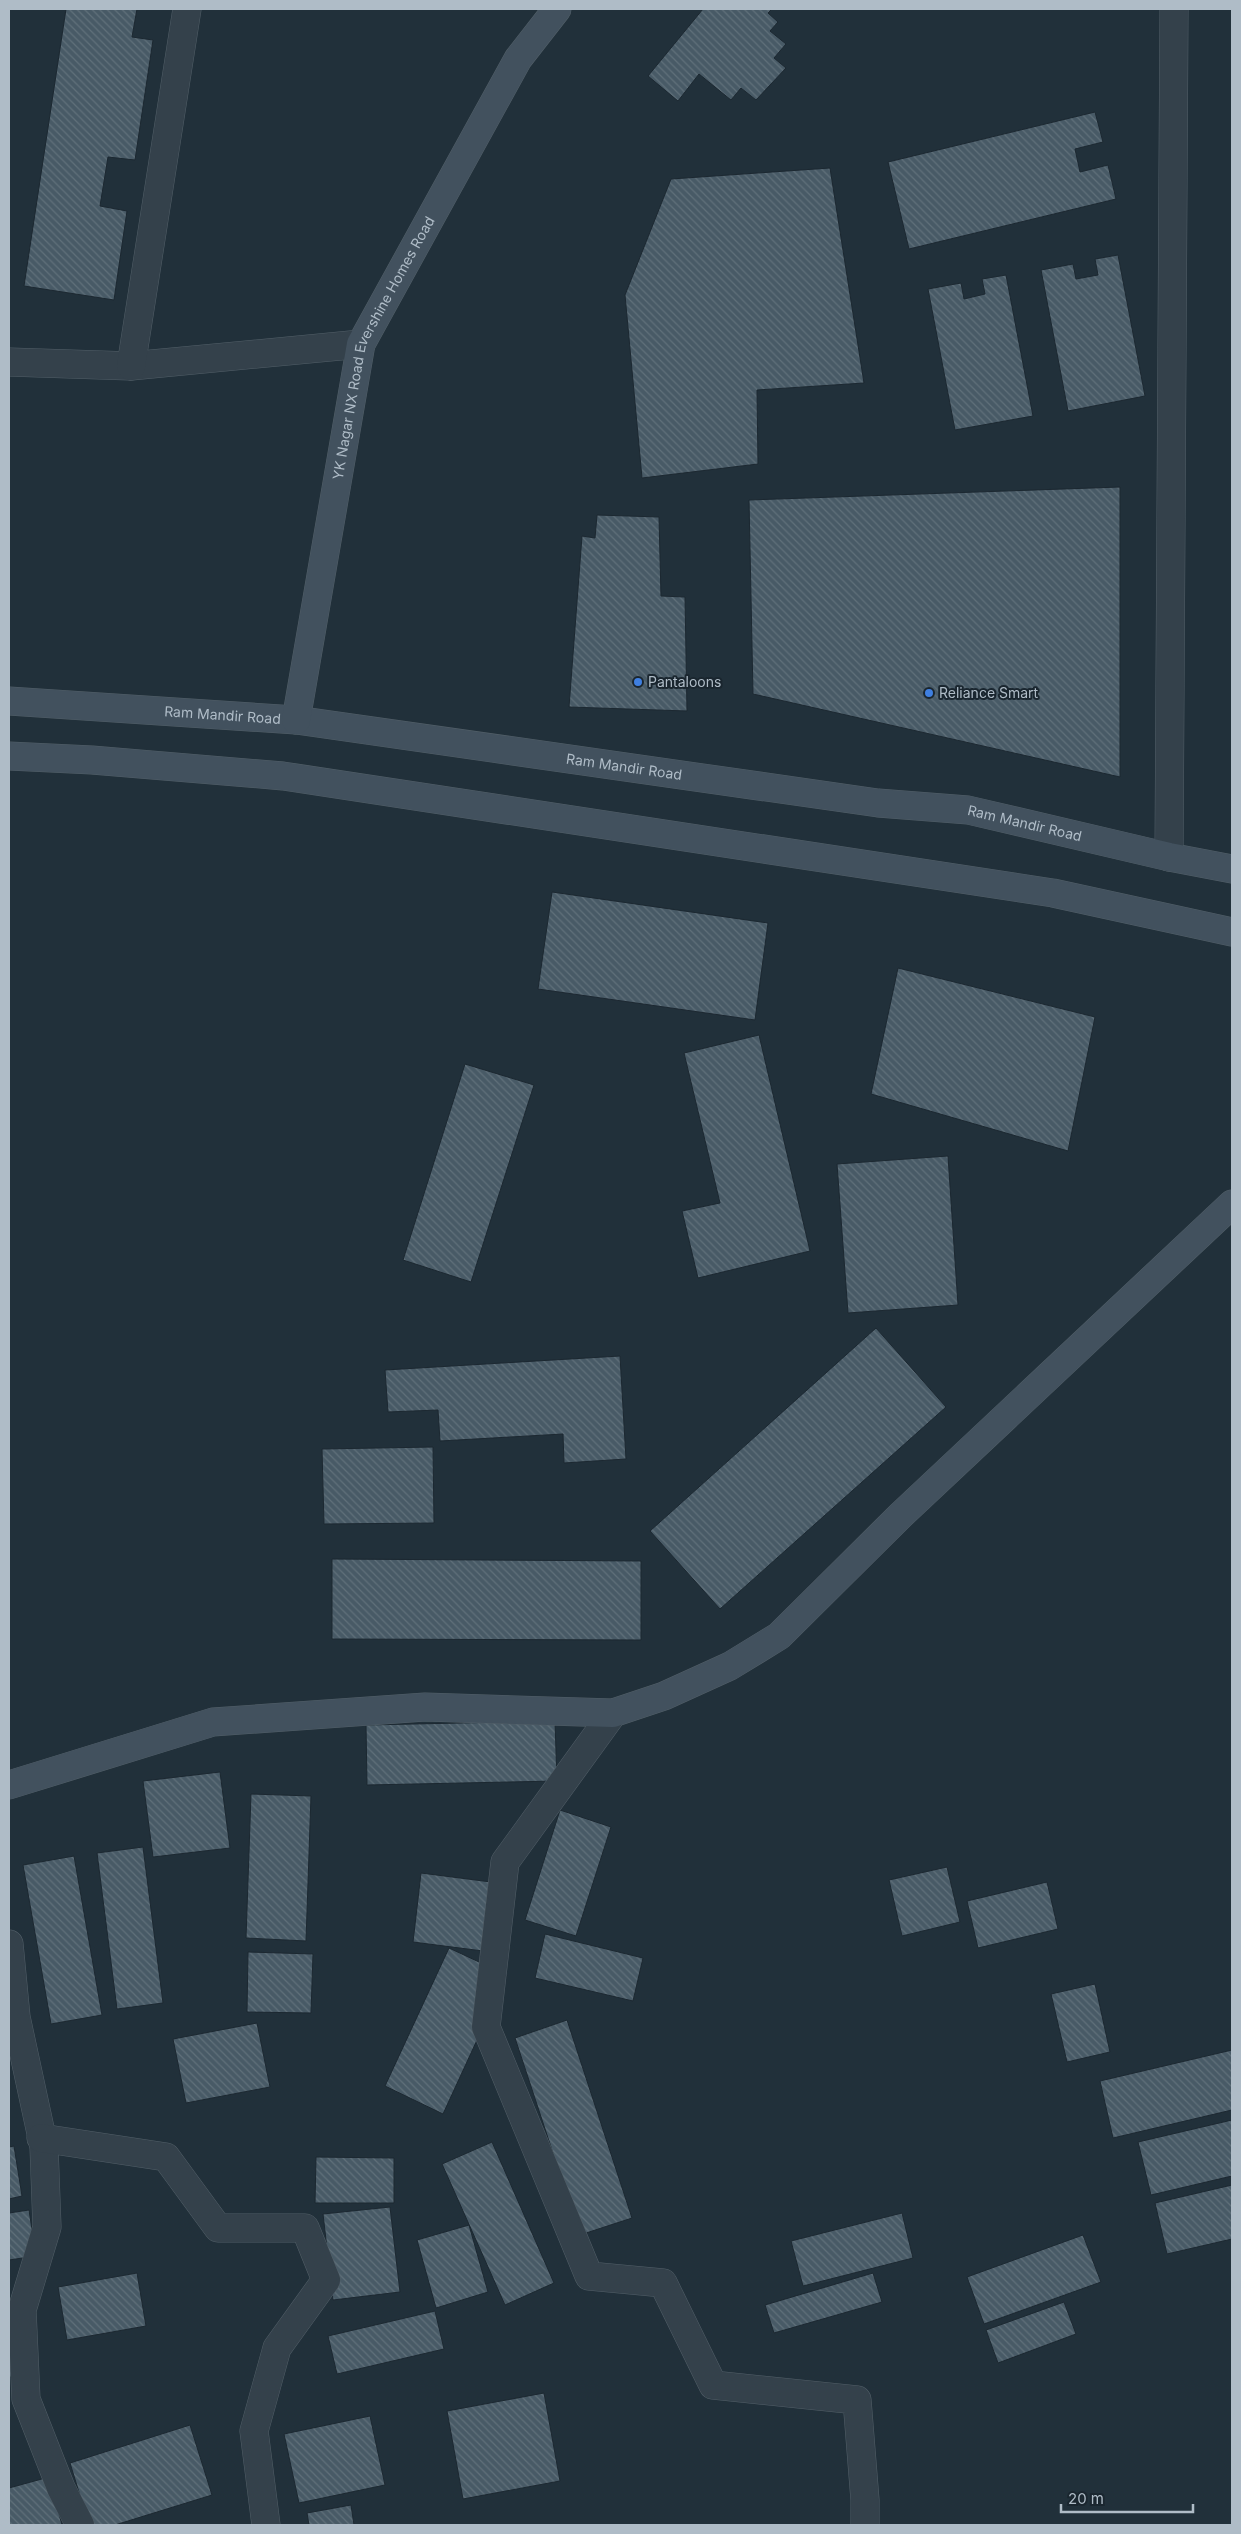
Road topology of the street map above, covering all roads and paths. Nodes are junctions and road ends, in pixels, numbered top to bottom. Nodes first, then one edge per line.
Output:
1 (188, 9) edge
2 (557, 9) edge
3 (1174, 9) edge
4 (361, 344) junction
5 (9, 362) edge
6 (131, 366) junction
7 (9, 701) edge
8 (296, 720) junction
9 (9, 756) edge
10 (1169, 857) junction
11 (1232, 869) edge
12 (1232, 932) edge
13 (1232, 1204) edge
14 (613, 1713) junction
15 (9, 1785) edge
16 (9, 1944) edge
17 (41, 2138) junction
18 (80, 2525) edge
19 (266, 2525) edge
20 (865, 2525) edge

1 - 6 street
2 - 4 main road, YK Nagar NX Road Evershine Homes Road
3 - 10 street
4 - 6 street
4 - 8 main road, YK Nagar NX Road Evershine Homes Road
5 - 6 street
7 - 8 main road, Ram Mandir Road
8 - 10 main road, Ram Mandir Road
9 - 12 main road
10 - 11 main road, Ram Mandir Road
13 - 14 main road
14 - 15 main road
14 - 20 street
16 - 17 street
17 - 18 street
17 - 19 street

